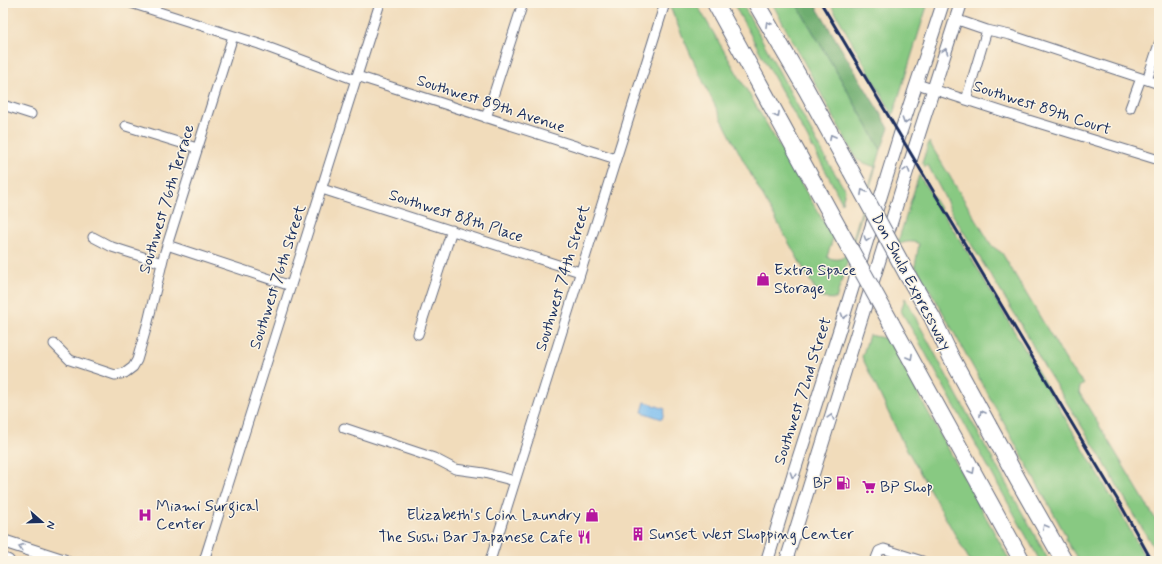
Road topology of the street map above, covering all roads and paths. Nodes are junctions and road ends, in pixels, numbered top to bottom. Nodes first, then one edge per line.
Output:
1 (131, 3) edge
2 (380, 3) edge
3 (523, 3) edge
4 (665, 3) edge
5 (715, 3) edge
6 (756, 3) edge
7 (943, 3) edge
8 (960, 3) edge
9 (955, 19) junction
10 (987, 30) junction
11 (233, 36) junction
12 (1159, 44) edge
13 (356, 78) junction
14 (1144, 79) junction
15 (917, 84) junction
16 (1159, 84) edge
17 (933, 88) junction
18 (966, 100) junction
19 (3, 105) edge
20 (1130, 108) dead end
21 (31, 114) dead end
22 (486, 118) junction
23 (126, 126) dead end
24 (197, 148) junction
25 (616, 159) junction
26 (1159, 160) edge
27 (322, 189) junction
28 (452, 230) junction
29 (93, 237) dead end
30 (167, 245) junction
31 (162, 263) junction
32 (580, 272) junction
33 (291, 286) junction
34 (418, 334) dead end
35 (54, 344) dead end
36 (823, 380) junction
37 (840, 386) junction
38 (344, 428) dead end
39 (516, 481) junction
40 (779, 522) junction
41 (797, 527) junction
42 (3, 541) edge
43 (3, 559) edge
44 (8, 561) edge
45 (65, 561) edge
46 (204, 561) edge
47 (490, 561) edge
48 (767, 561) edge
49 (786, 561) edge
50 (875, 561) edge
51 (922, 561) edge
52 (1022, 561) edge
53 (1064, 561) edge

1 - 11 street, Southwest 89th Avenue
2 - 13 street, Southwest 76th Street
3 - 22 street
4 - 25 street, Southwest 74th Street
5 -> 52 highway, bridge
53 -> 6 highway, Don Shula Expressway, bridge
7 - 15 main road, Southwest 72nd Street
8 - 9 main road, Southwest 72nd Street
9 - 10 street
17 -> 9 main road, Southwest 72nd Street
10 - 14 street
10 - 18 street
11 - 13 street, Southwest 89th Avenue
11 - 24 street, Southwest 76th Terrace
12 - 14 street
13 - 22 street, Southwest 89th Avenue
13 - 27 street, Southwest 76th Street
14 - 16 street
14 - 20 street
15 - 17 street, Southwest 89th Court
15 -> 36 main road, Southwest 72nd Street
17 - 18 street, Southwest 89th Court
37 -> 17 main road, Southwest 72nd Street
18 - 26 street, Southwest 89th Court
19 - 21 street
22 - 25 street, Southwest 89th Avenue
23 - 24 street
24 - 30 street, Southwest 76th Terrace
25 - 32 street, Southwest 74th Street
27 - 28 street, Southwest 88th Place
27 - 33 street, Southwest 76th Street
28 - 32 street, Southwest 88th Place
28 - 34 street
29 - 31 street
30 - 31 street, Southwest 76th Terrace
30 - 33 street
31 - 35 street, Southwest 76th Terrace
32 - 39 street, Southwest 74th Street
33 - 46 street, Southwest 76th Street
36 - 37 main road
36 -> 40 main road, Southwest 72nd Street
41 -> 37 main road, Southwest 72nd Street
38 - 39 street
39 - 47 street, Southwest 74th Street
40 - 41 main road
40 - 48 main road, Southwest 72nd Street
41 - 49 main road, Southwest 72nd Street
45 -> 42 main road
43 - 44 main road
50 - 51 street

